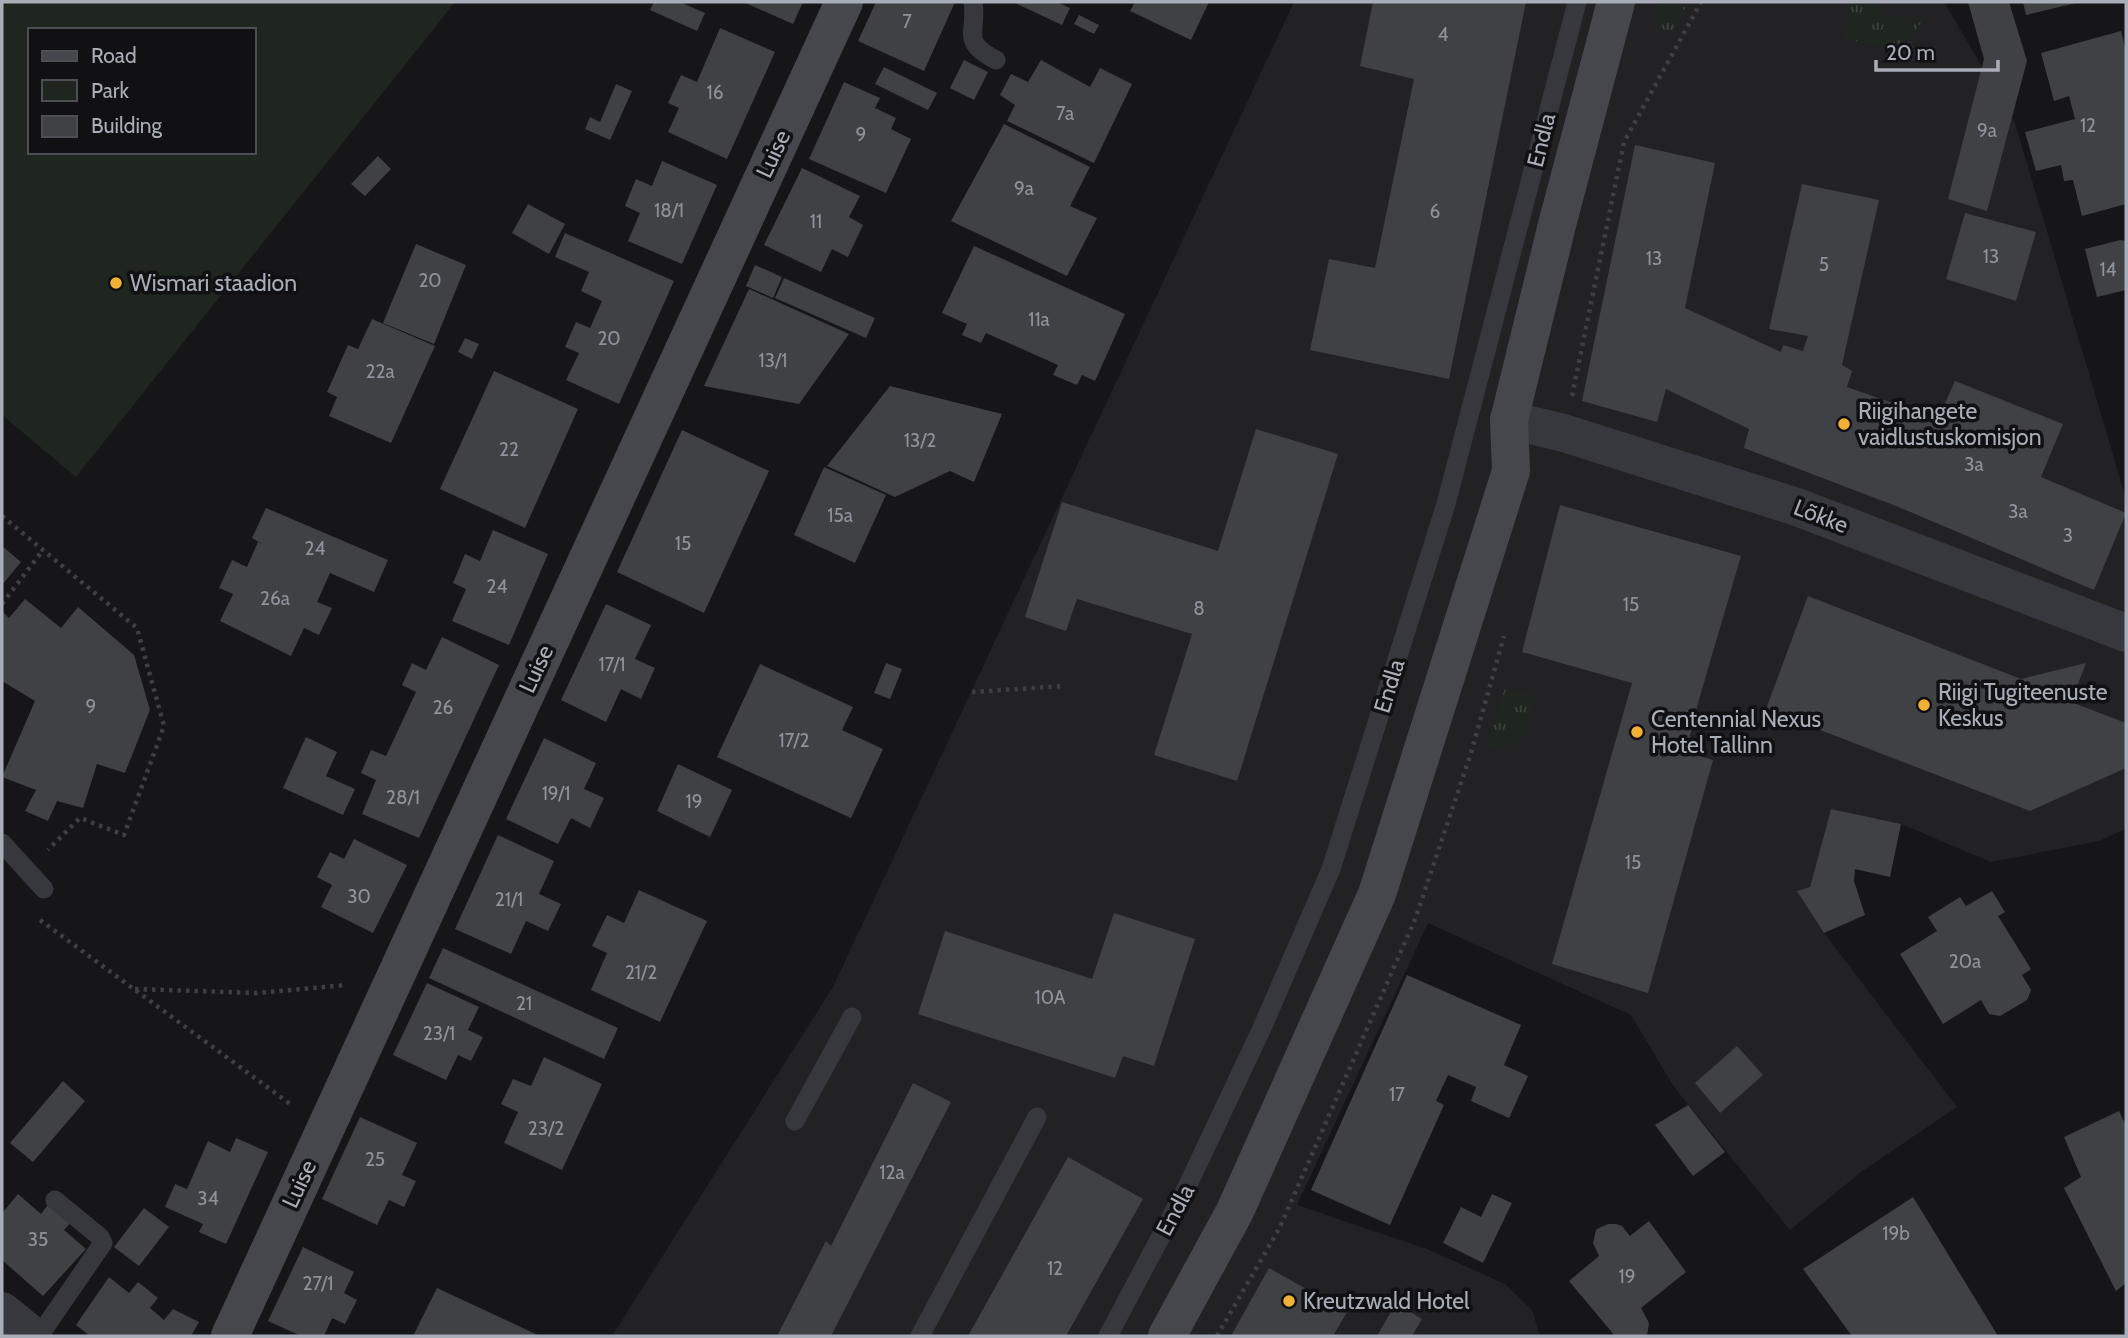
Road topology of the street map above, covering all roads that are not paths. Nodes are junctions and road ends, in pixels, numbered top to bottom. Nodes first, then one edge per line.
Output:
1 (844, 2) edge
2 (973, 2) edge
3 (1577, 2) edge
4 (1616, 2) edge
5 (996, 60) dead end
6 (1509, 420) junction
7 (2126, 633) edge
8 (2, 843) edge
9 (44, 889) road end
10 (852, 1017) dead end
11 (1037, 1117) dead end
12 (795, 1121) dead end
13 (55, 1200) dead end
14 (2, 1311) edge
15 (33, 1336) edge
16 (39, 1336) edge
17 (230, 1336) edge
18 (920, 1336) edge
19 (1108, 1336) edge
20 (1167, 1336) edge

1 - 17 main road, Luise
2 - 5 lane
3 - 19 lane, Endla
4 - 6 main road, Endla
6 - 7 street, Lõkke
6 - 20 main road, Endla
8 - 9 lane
10 - 12 lane
11 - 18 lane
13 - 16 lane
14 - 15 street

